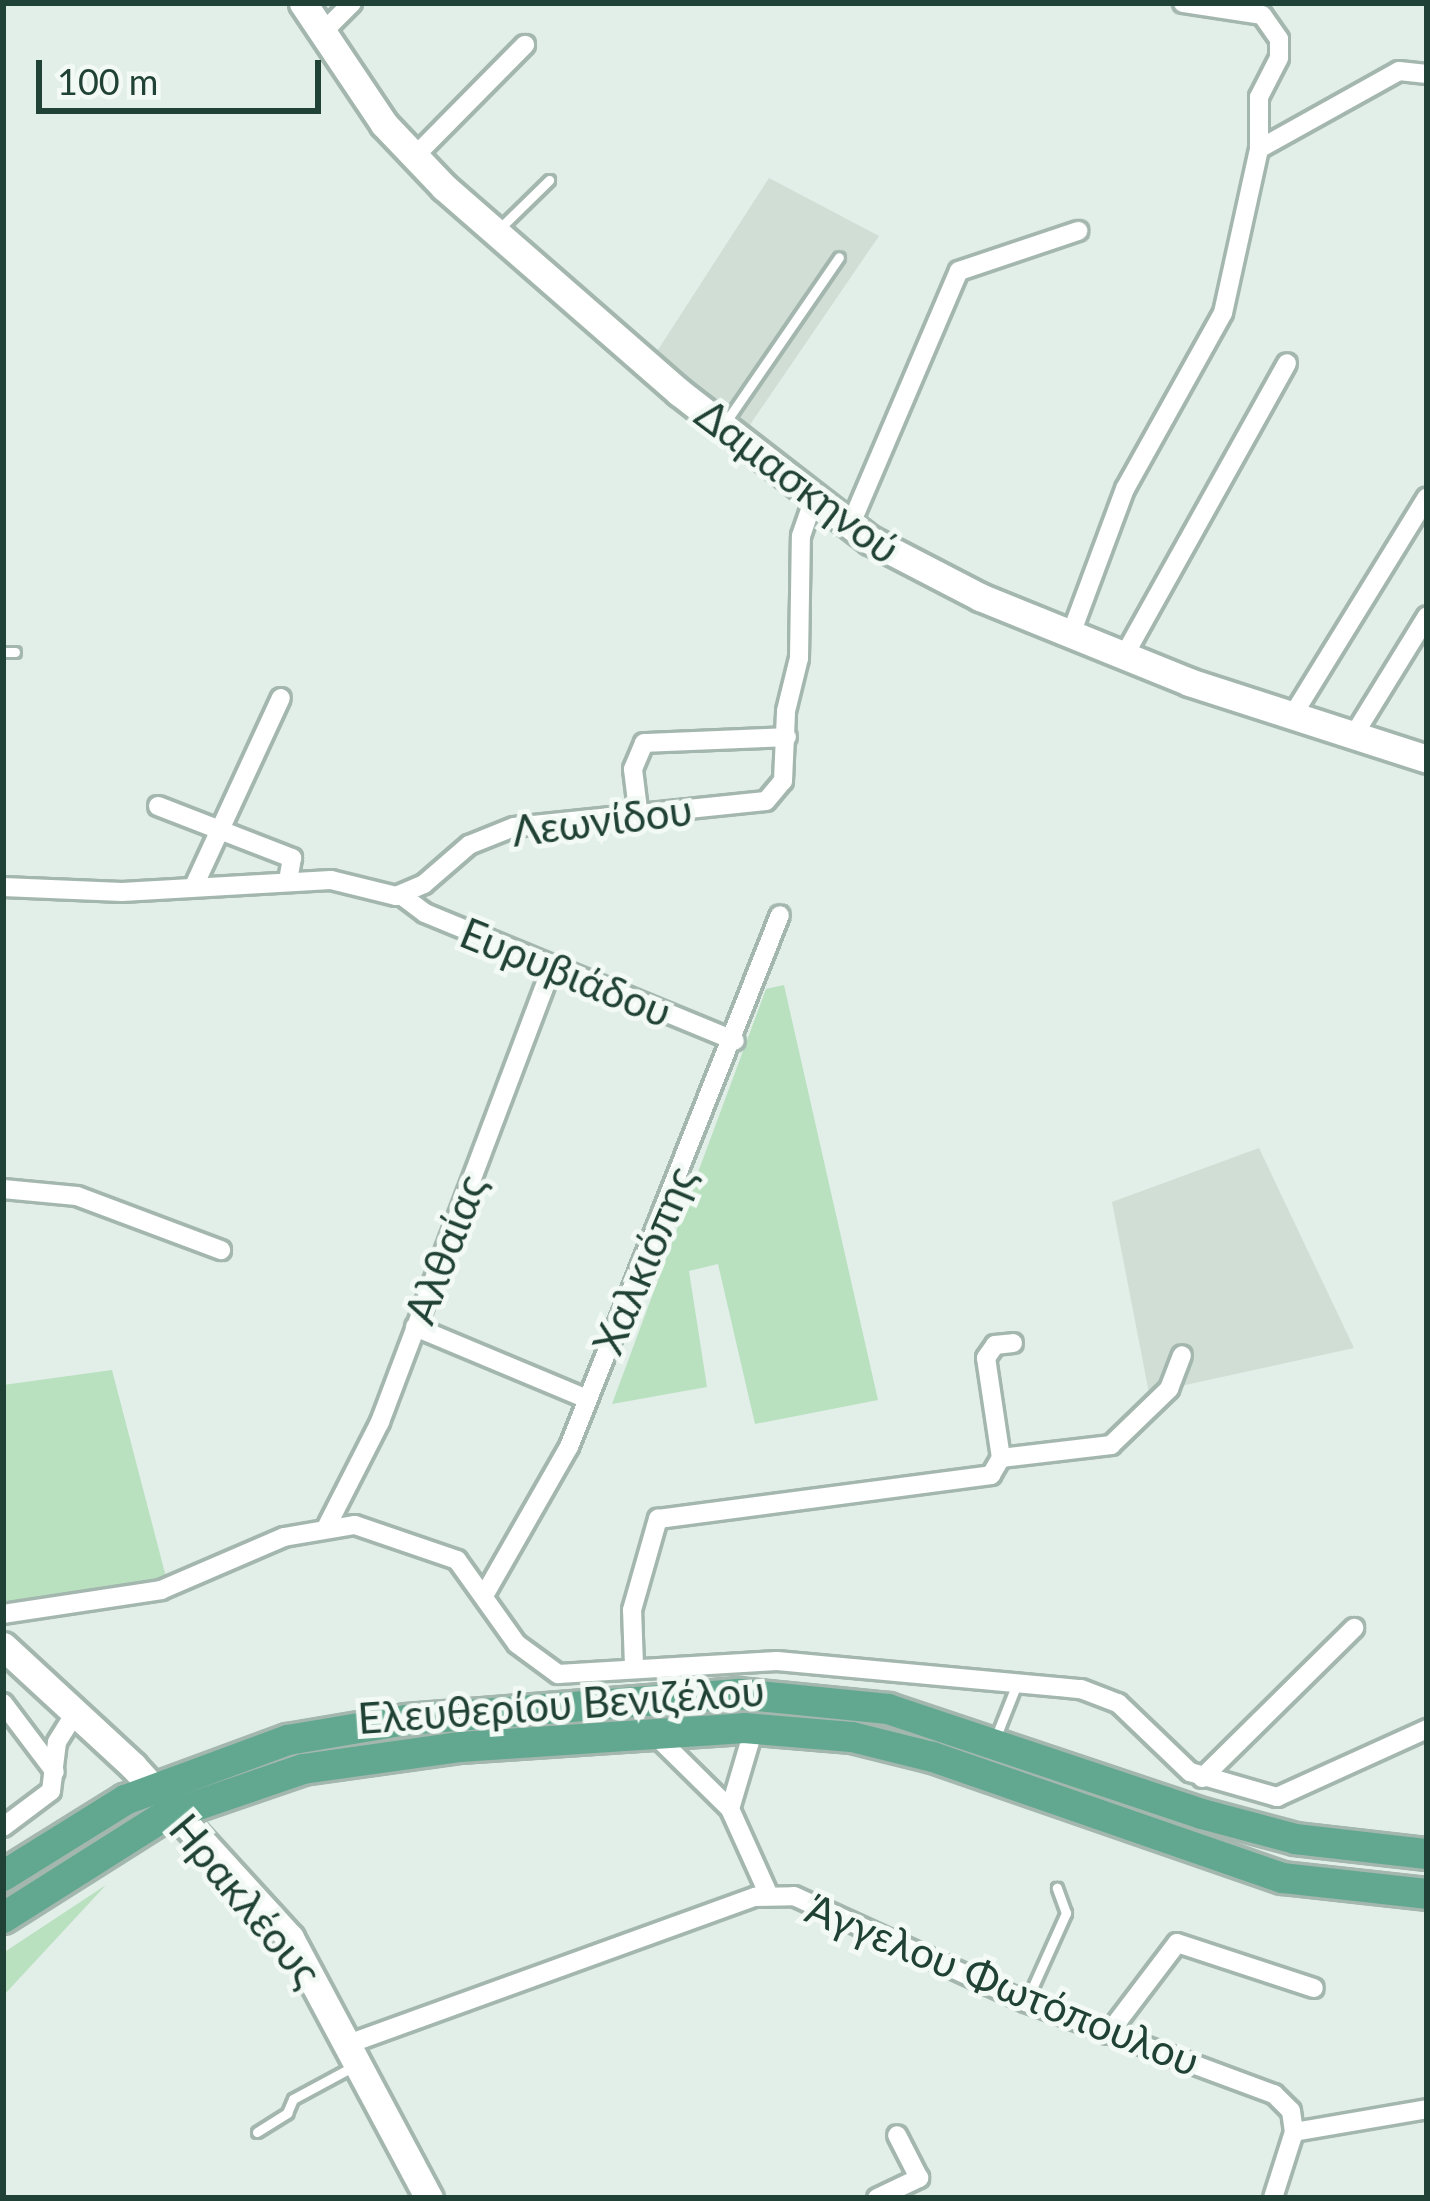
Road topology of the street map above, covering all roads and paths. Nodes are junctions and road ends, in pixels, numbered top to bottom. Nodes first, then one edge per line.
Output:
1 (304, 3) edge
2 (352, 3) edge
3 (1183, 3) edge
4 (321, 34) junction
5 (525, 45) dead end
6 (1427, 74) edge
7 (1259, 149) junction
8 (414, 158) junction
9 (549, 180) dead end
10 (497, 231) junction
11 (1078, 231) dead end
12 (839, 257) dead end
13 (1287, 363) dead end
14 (722, 428) junction
15 (1427, 497) edge
16 (814, 499) junction
17 (850, 526) junction
18 (1427, 616) edge
19 (1070, 634) junction
20 (1124, 656) junction
21 (281, 698) dead end
22 (1291, 718) junction
23 (787, 737) junction
24 (1352, 738) junction
25 (1427, 759) edge
26 (158, 806) dead end
27 (639, 818) junction
28 (220, 830) junction
29 (288, 881) junction
30 (194, 886) junction
31 (3, 887) edge
32 (401, 896) junction
33 (781, 915) dead end
34 (553, 966) junction
35 (735, 1041) junction
36 (3, 1189) edge
37 (221, 1250) dead end
38 (415, 1327) junction
39 (1013, 1342) dead end
40 (1182, 1355) dead end
41 (587, 1399) junction
42 (1001, 1458) junction
43 (327, 1526) junction
44 (485, 1594) junction
45 (3, 1614) edge
46 (1354, 1628) dead end
47 (3, 1646) edge
48 (634, 1666) junction
49 (558, 1674) junction
50 (1016, 1685) junction
51 (3, 1703) edge
52 (571, 1705) junction
53 (74, 1715) junction
54 (754, 1728) junction
55 (1427, 1729) edge
56 (651, 1731) junction
57 (995, 1739) junction
58 (55, 1772) junction
59 (1202, 1778) junction
60 (152, 1788) junction
61 (730, 1809) junction
62 (172, 1813) junction
63 (3, 1827) edge
64 (1427, 1854) edge
65 (3, 1876) edge
66 (1058, 1888) dead end
67 (768, 1893) junction
68 (1427, 1894) edge
69 (3, 1918) edge
70 (1314, 1988) dead end
71 (1025, 2002) junction
72 (1108, 2034) junction
73 (356, 2052) junction
74 (1427, 2109) edge
75 (257, 2132) dead end
76 (1294, 2132) junction
77 (897, 2135) dead end
78 (429, 2198) edge
79 (877, 2198) edge
80 (1274, 2198) edge

1 - 4 main road, Δαμασκηνού
2 - 4 street
3 - 7 street
4 - 8 main road, Δαμασκηνού
5 - 8 street
6 - 7 street
7 - 19 street
8 - 10 main road, Δαμασκηνού
9 - 10 lane
10 - 14 main road, Δαμασκηνού
11 - 17 street
12 - 14 lane
13 - 20 street
14 - 16 main road, Δαμασκηνού
15 - 22 street
16 - 17 main road, Δαμασκηνού
16 - 23 street, Λεωνίδου
17 - 19 main road, Δαμασκηνού
18 - 24 street
19 - 20 main road, Δαμασκηνού
20 - 22 main road, Δαμασκηνού
21 - 28 street
22 - 24 main road, Δαμασκηνού
23 - 27 street, Λεωνίδου
23 - 27 street
24 - 25 main road, Δαμασκηνού
26 - 28 street
27 - 32 street, Λεωνίδου
28 - 29 street
28 - 30 street
29 - 30 street
29 - 32 street
30 - 31 street
32 - 34 street, Ευρυβιάδου
33 - 35 street, Χαλκιόπης
34 - 35 street, Ευρυβιάδου
34 - 38 street, Αλθαίας
35 - 41 street, Χαλκιόπης
36 - 37 street
38 - 41 street
38 - 43 street, Αλθαίας
39 - 42 street
40 - 42 street
41 - 44 street, Χαλκιόπης
42 - 48 street
43 - 44 street
43 - 45 street
44 - 49 street
46 - 59 street
47 - 53 main road, Ηρακλέους
48 - 49 street
48 - 50 street
49 - 52 street
50 - 57 lane
50 - 59 street
51 - 58 street
52 - 57 main road, Ελευθερίου Βενιζέλου
52 - 60 main road, Ελευθερίου Βενιζέλου
53 - 58 street
53 - 60 main road, Ηρακλέους
54 - 56 main road, Ελευθερίου Βενιζέλου
54 - 61 street
54 - 68 main road, Ελευθερίου Βενιζέλου
55 - 59 street
56 - 61 street
56 - 62 main road, Ελευθερίου Βενιζέλου
57 - 64 main road, Ελευθερίου Βενιζέλου
58 - 63 street
60 - 62 main road, Ηρακλέους
60 - 65 main road, Ελευθερίου Βενιζέλου
61 - 67 street
62 - 69 main road, Ελευθερίου Βενιζέλου
62 - 73 main road, Ηρακλέους
66 - 71 lane
67 - 71 street, Άγγελου Φωτόπουλου
67 - 73 street, Άγγελου Φωτόπουλου
70 - 72 street
71 - 72 street, Άγγελου Φωτόπουλου
72 - 76 street, Άγγελου Φωτόπουλου
73 - 75 lane
73 - 78 main road, Ηρακλέους
74 - 76 street
76 - 80 street
77 - 79 street

